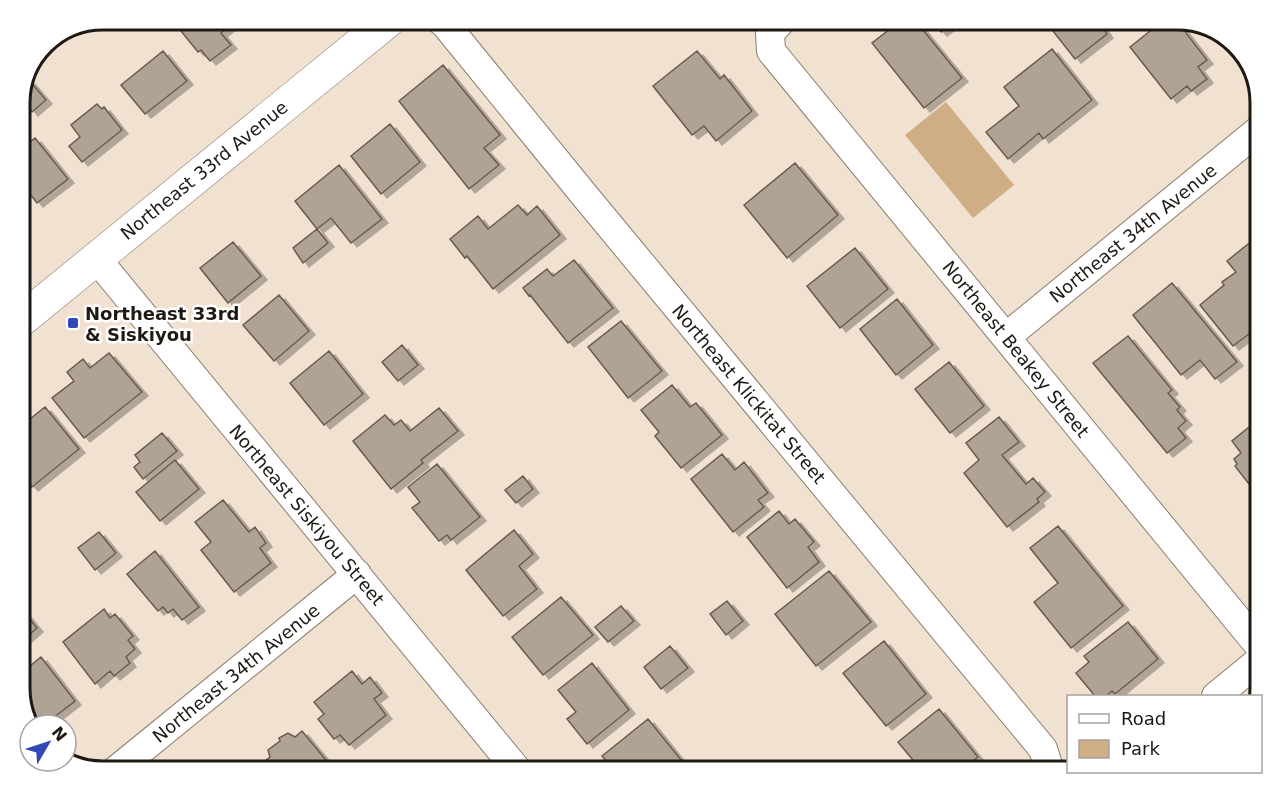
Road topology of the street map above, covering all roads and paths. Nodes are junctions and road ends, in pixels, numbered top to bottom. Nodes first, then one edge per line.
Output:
1 (377, 30) edge
2 (450, 30) edge
3 (773, 30) edge
4 (1250, 137) edge
5 (96, 258) junction
6 (30, 313) edge
7 (1006, 337) junction
8 (357, 574) junction
9 (1250, 635) edge
10 (1250, 668) edge
11 (1217, 695) edge
12 (1047, 760) edge
13 (127, 761) edge
14 (510, 761) edge

1 - 5 main road, Northeast 33rd Avenue
2 - 12 street, Northeast Klickitat Street
3 - 7 street, Northeast Beakey Street
4 - 7 street, Northeast 34th Avenue
5 - 6 main road, Northeast 33rd Avenue
5 - 8 street, Northeast Siskiyou Street
7 - 9 street, Northeast Beakey Street
8 - 13 street, Northeast 34th Avenue
8 - 14 street, Northeast Siskiyou Street
10 - 11 street

